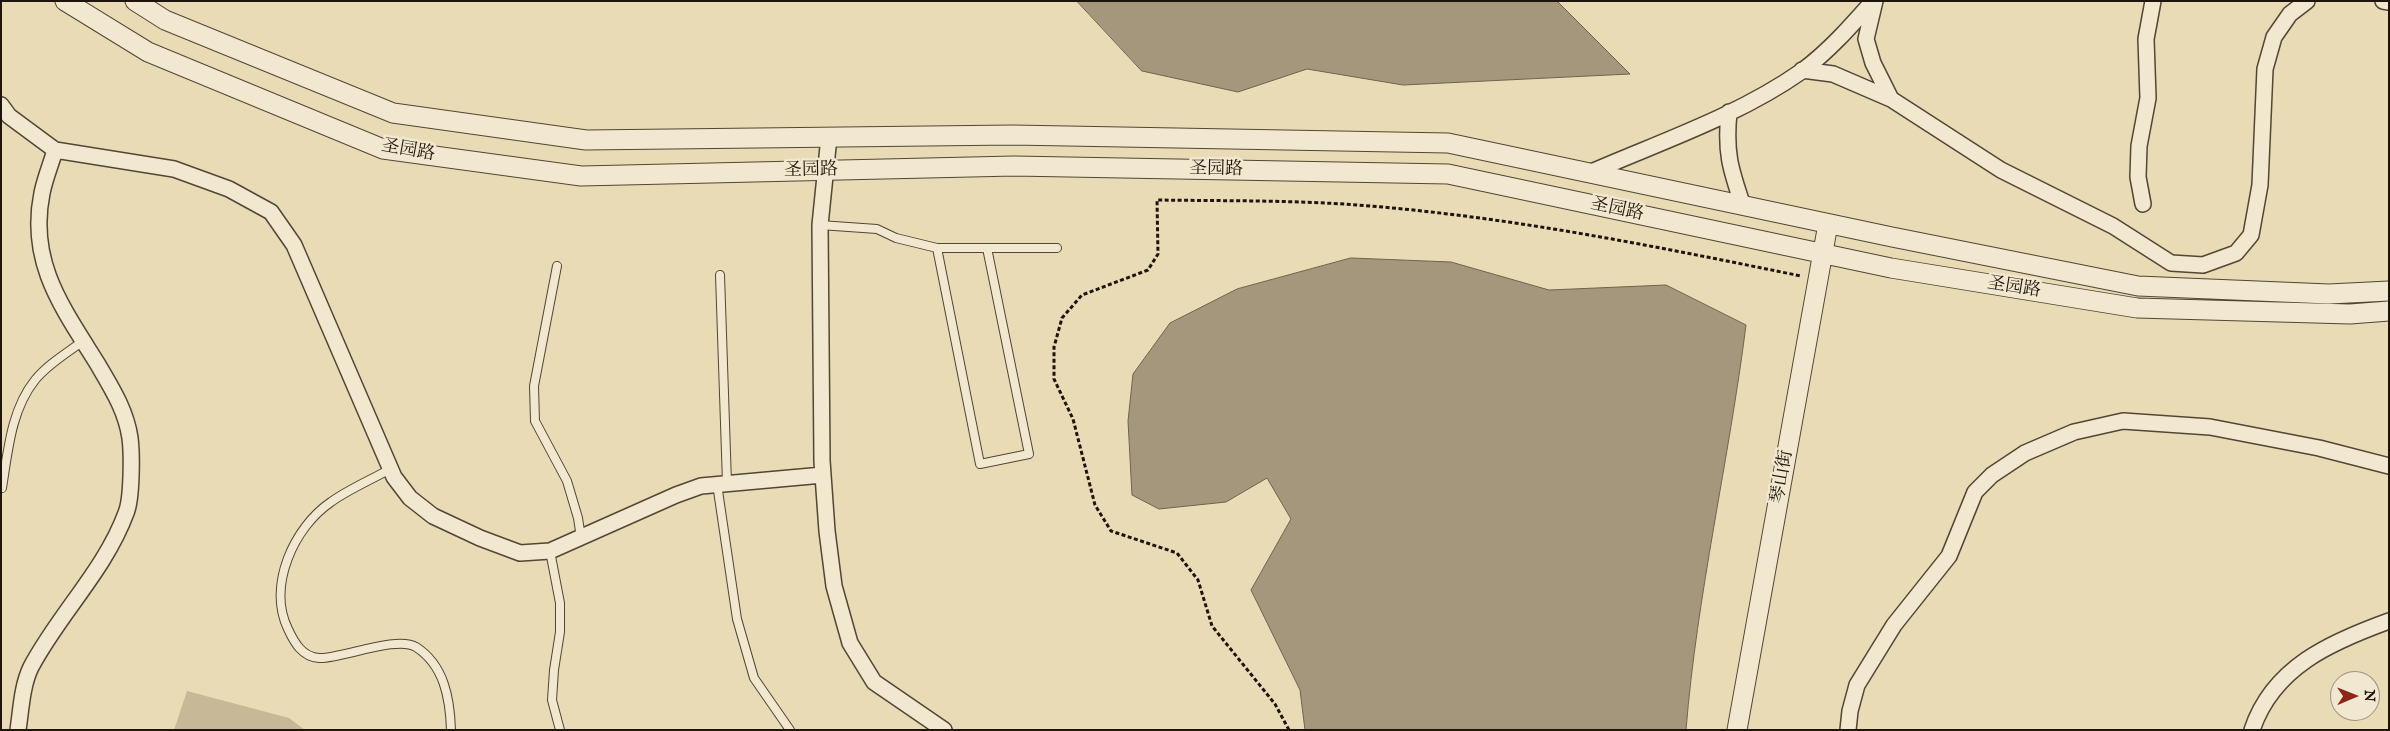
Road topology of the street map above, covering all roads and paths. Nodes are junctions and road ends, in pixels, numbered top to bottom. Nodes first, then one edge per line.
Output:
1 (65, 1) edge
2 (135, 1) edge
3 (1874, 1) edge
4 (2153, 1) edge
5 (2307, 1) edge
6 (2383, 1) edge
7 (2389, 2) edge
8 (1802, 70) junction
9 (1891, 99) junction
10 (1, 105) edge
11 (1729, 112) junction
12 (829, 137) junction
13 (55, 150) junction
14 (827, 170) junction
15 (1589, 173) junction
16 (2144, 204) dead end
17 (1743, 206) junction
18 (1828, 224) junction
19 (820, 225) junction
20 (937, 248) junction
21 (987, 248) junction
22 (1056, 248) dead end
23 (1824, 254) junction
24 (557, 266) dead end
25 (720, 275) dead end
26 (1819, 280) junction
27 (2389, 291) edge
28 (2389, 311) edge
29 (83, 341) junction
30 (2389, 466) edge
31 (390, 469) junction
32 (823, 475) junction
33 (722, 484) junction
34 (2, 488) edge
35 (581, 538) junction
36 (550, 551) junction
37 (2389, 621) edge
38 (18, 730) edge
39 (451, 730) edge
40 (560, 730) edge
41 (790, 730) edge
42 (944, 730) edge
43 (1289, 730) edge
44 (1737, 730) edge
45 (1848, 730) edge
46 (2252, 730) edge

1 - 14 street, 圣园路
2 - 12 street, 圣园路
3 - 8 street
3 - 9 street
4 - 16 street
5 - 9 street
6 - 7 street
8 - 9 street
8 - 11 street
10 - 13 street
11 - 15 street
11 - 17 street
12 - 14 street
12 - 15 street, 圣园路
13 - 29 street
13 - 31 street
14 - 19 street
14 - 23 street, 圣园路
15 - 17 street, 圣园路
17 - 18 street, 圣园路
18 - 23 street, 琴山街
18 - 27 street, 圣园路
19 - 20 lane
19 - 32 street
20 - 21 lane
20 - 21 lane
21 - 22 lane
23 - 26 street, 琴山街
23 - 28 street, 圣园路
24 - 35 lane
25 - 33 lane
26 - 43 path
26 - 44 street, 琴山街
29 - 34 lane
29 - 38 street
30 - 45 street
31 - 36 street
31 - 39 lane
32 - 33 street
32 - 42 street
33 - 35 street
33 - 41 lane
35 - 36 street
36 - 40 lane
37 - 46 street

